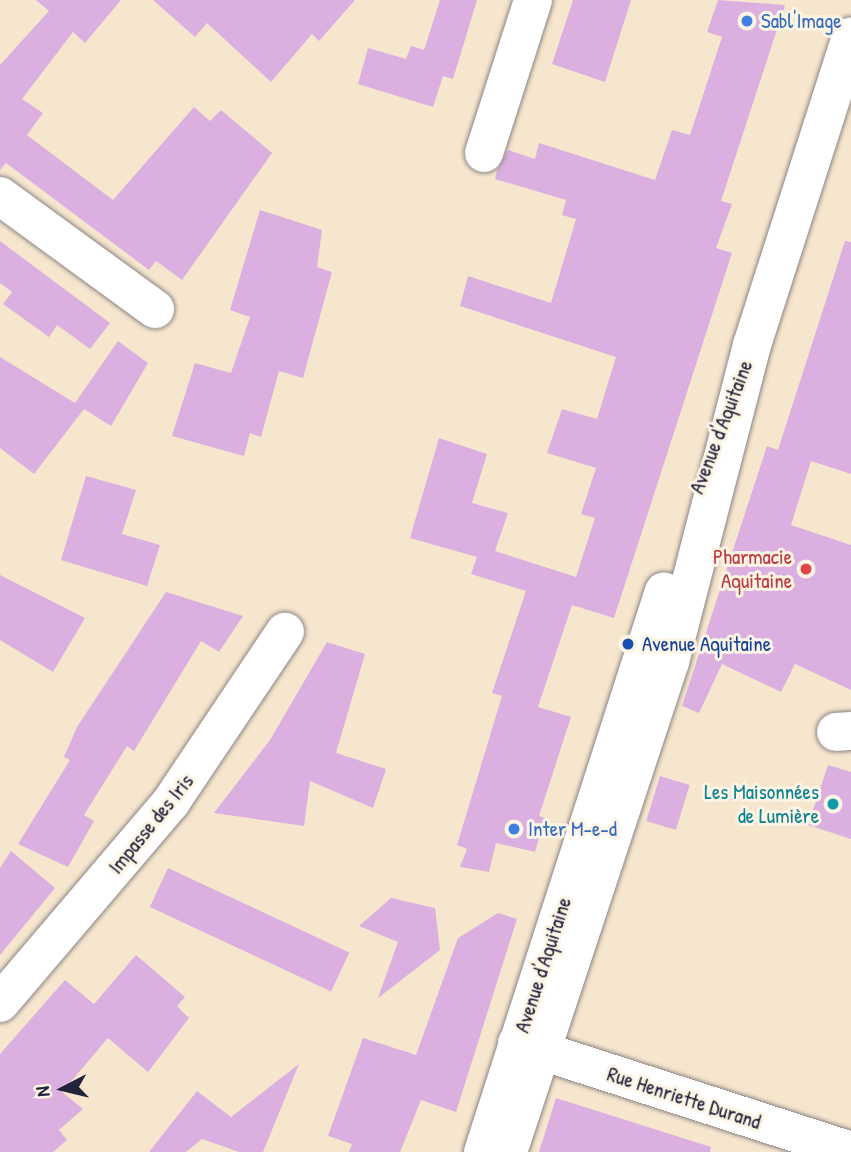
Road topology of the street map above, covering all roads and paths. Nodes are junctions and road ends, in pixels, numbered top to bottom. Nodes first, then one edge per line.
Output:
1 (533, 0) edge
2 (851, 37) edge
3 (484, 153) dead end
4 (0, 196) edge
5 (155, 309) dead end
6 (285, 632) dead end
7 (0, 1003) edge
8 (531, 1048) junction
9 (851, 1151) edge
10 (483, 1152) edge
11 (508, 1152) edge

1 - 3 main road
2 - 8 main road, Avenue d'Aquitaine
4 - 5 main road
6 - 7 main road, Impasse des Iris
8 - 9 main road, Rue Henriette Durand
8 - 10 main road, Avenue d'Aquitaine
8 - 11 main road, Avenue d'Aquitaine

